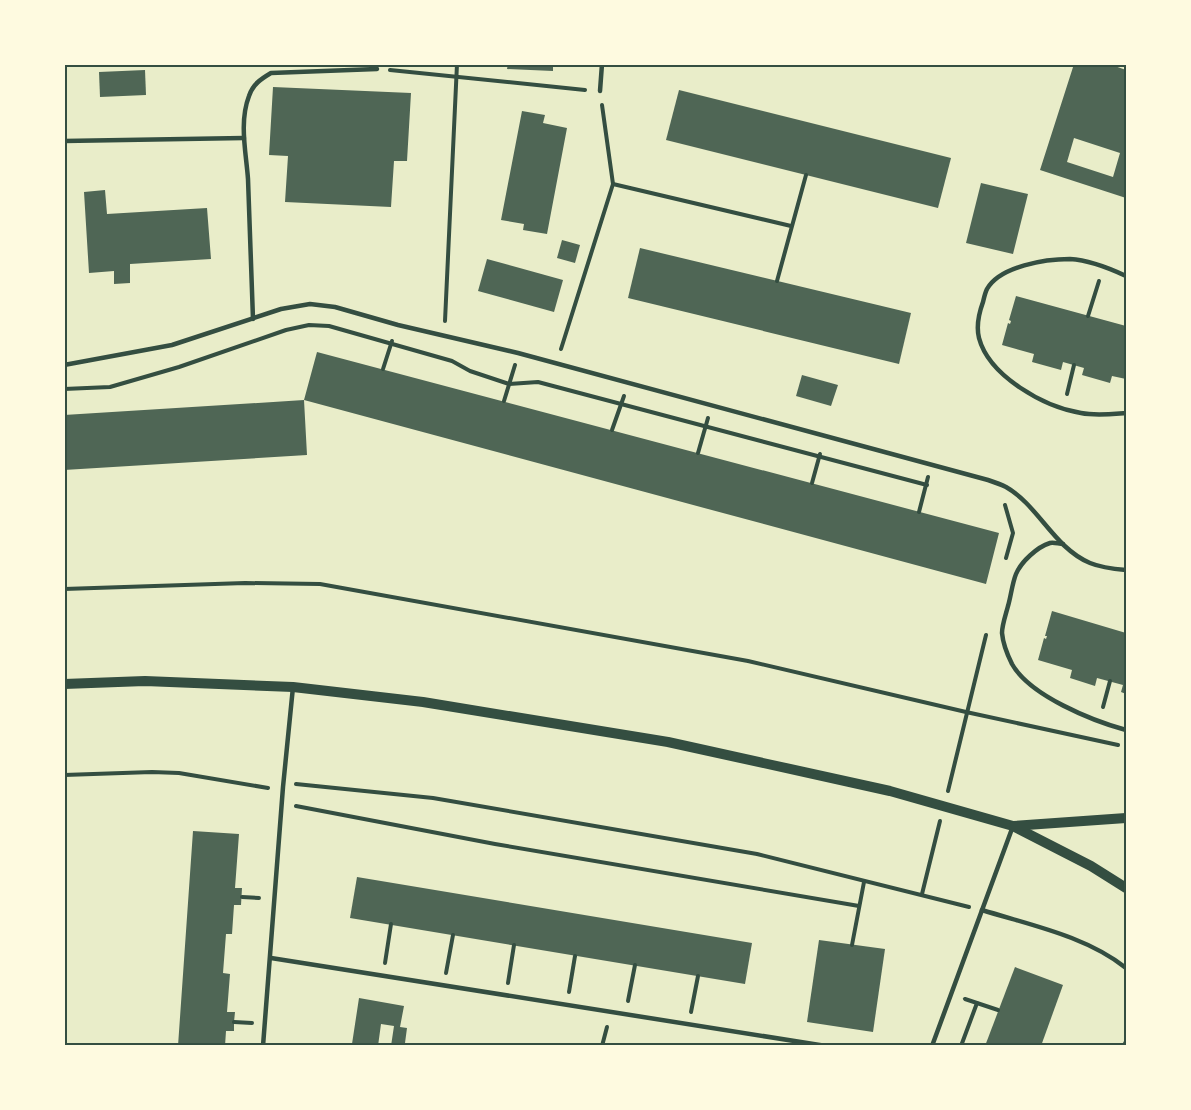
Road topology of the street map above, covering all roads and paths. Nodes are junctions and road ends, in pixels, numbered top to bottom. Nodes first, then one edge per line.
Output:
1 (457, 64) edge
2 (602, 64) edge
3 (377, 69) joint
4 (456, 77) junction
5 (600, 91) junction
6 (244, 138) junction
7 (64, 141) edge
8 (806, 175) dead end
9 (613, 184) junction
10 (791, 226) junction
11 (1103, 266) junction
12 (1126, 276) edge
13 (777, 281) dead end
14 (1089, 316) dead end
15 (253, 318) junction
16 (398, 325) junction
17 (444, 334) junction
18 (392, 342) junction
19 (518, 353) junction
20 (556, 364) junction
21 (64, 365) edge
22 (1074, 365) dead end
23 (383, 369) dead end
24 (627, 383) junction
25 (509, 384) junction
26 (64, 389) edge
27 (504, 401) dead end
28 (621, 405) junction
29 (711, 406) junction
30 (1063, 408) junction
31 (1126, 413) edge
32 (705, 426) junction
33 (612, 430) dead end
34 (825, 436) junction
35 (698, 453) dead end
36 (819, 456) junction
37 (930, 464) junction
38 (812, 483) dead end
39 (998, 484) junction
40 (927, 485) junction
41 (919, 512) dead end
42 (1063, 544) junction
43 (1004, 567) dead end
44 (1126, 570) edge
45 (64, 589) edge
46 (986, 634) dead end
47 (1110, 681) dead end
48 (64, 684) edge
49 (293, 687) junction
50 (1107, 692) dead end
51 (966, 712) junction
52 (1126, 730) edge
53 (1126, 745) edge
54 (64, 775) edge
55 (283, 787) junction
56 (282, 804) junction
57 (944, 806) junction
58 (1126, 818) edge
59 (1013, 826) junction
60 (864, 882) junction
61 (1126, 888) edge
62 (922, 894) junction
63 (859, 906) junction
64 (982, 910) junction
65 (391, 924) dead end
66 (453, 935) dead end
67 (514, 945) dead end
68 (852, 945) dead end
69 (575, 956) dead end
70 (271, 958) junction
71 (635, 965) dead end
72 (1126, 968) edge
73 (383, 976) junction
74 (698, 976) dead end
75 (444, 986) junction
76 (951, 994) junction
77 (506, 995) junction
78 (977, 1003) junction
79 (567, 1005) junction
80 (998, 1010) dead end
81 (626, 1014) junction
82 (689, 1024) junction
83 (263, 1046) edge
84 (826, 1046) edge
85 (932, 1046) edge
86 (961, 1046) edge

1 - 4 path
2 - 5 lane
3 - 4 path
3 - 6 lane
4 - 5 path
4 - 17 path
5 - 9 path
6 - 7 lane
6 - 15 lane
8 - 10 path
9 - 10 path
9 - 20 path
10 - 13 path
11 - 12 lane
11 - 14 path
11 - 30 lane
15 - 16 lane
15 - 21 lane
16 - 17 lane
16 - 18 path
17 - 19 lane
18 - 23 path
18 - 25 path
18 - 26 path
19 - 20 lane
19 - 25 path
20 - 24 lane
22 - 30 path
24 - 28 path
24 - 29 lane
25 - 27 path
25 - 28 path
28 - 32 path
28 - 33 path
29 - 32 path
29 - 34 lane
30 - 31 lane
32 - 35 path
32 - 36 path
34 - 36 path
34 - 37 lane
36 - 38 path
36 - 40 path
37 - 39 lane
37 - 40 path
39 - 42 lane
39 - 43 path
40 - 41 path
42 - 44 lane
42 - 52 lane
45 - 51 path
46 - 51 path
47 - 50 path
48 - 49 street
49 - 55 lane
49 - 57 street
51 - 53 path
51 - 57 path
54 - 55 path
55 - 56 lane
55 - 60 path
56 - 63 path
56 - 70 lane
57 - 59 street
57 - 62 path
58 - 59 street
59 - 61 street
59 - 64 lane
60 - 62 path
60 - 63 path
62 - 64 path
63 - 68 path
64 - 72 lane
64 - 76 lane
65 - 73 path
66 - 75 path
67 - 77 path
69 - 79 path
70 - 73 lane
70 - 83 lane
71 - 81 path
73 - 75 lane
74 - 82 path
75 - 77 lane
76 - 78 path
76 - 85 lane
77 - 79 lane
78 - 80 path
78 - 86 path
79 - 81 lane
81 - 82 lane
82 - 84 lane

